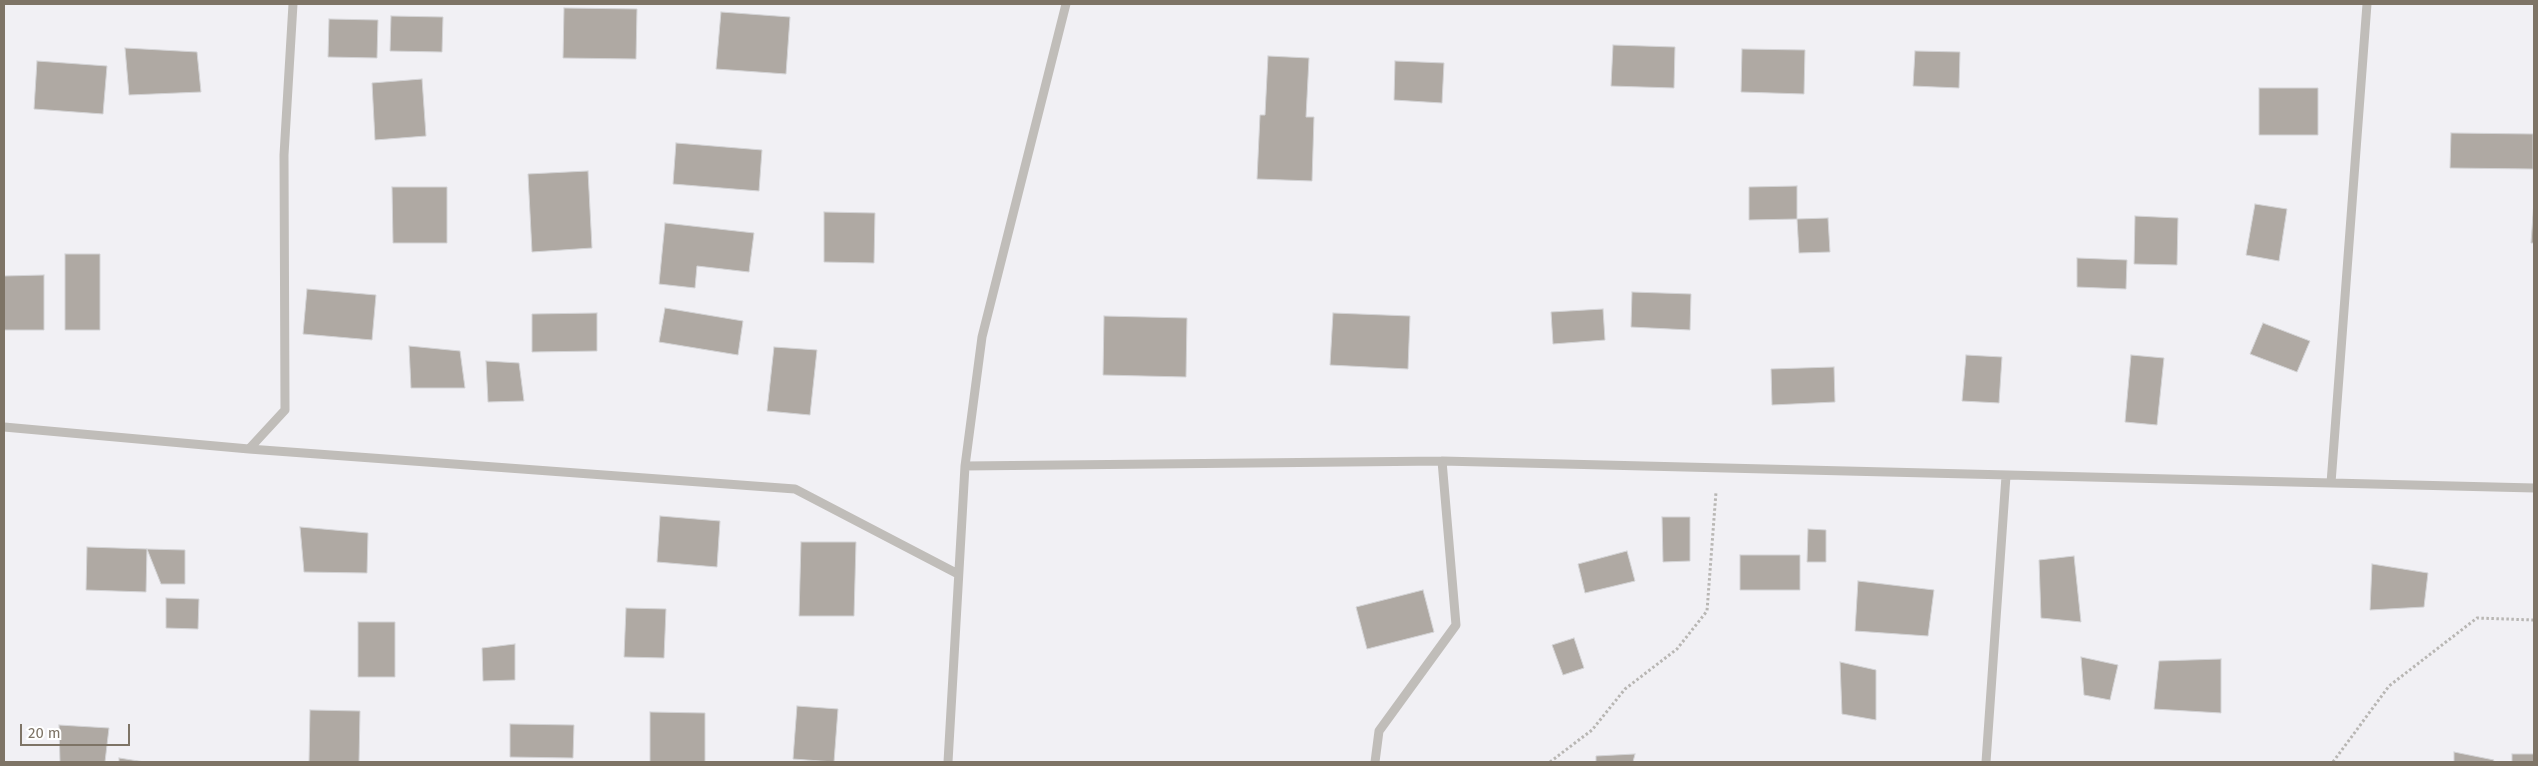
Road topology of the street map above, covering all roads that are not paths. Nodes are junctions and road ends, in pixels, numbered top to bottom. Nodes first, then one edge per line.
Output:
1 (293, 4) edge
2 (1066, 4) edge
3 (2367, 4) edge
4 (4, 427) edge
5 (249, 449) junction
6 (1442, 461) junction
7 (965, 466) junction
8 (2006, 476) junction
9 (2331, 484) junction
10 (2534, 488) edge
11 (958, 574) junction
12 (948, 762) edge
13 (1375, 762) edge
14 (1986, 762) edge

1 - 5 street
2 - 7 street
3 - 9 street
4 - 5 street
5 - 11 street
6 - 7 street
6 - 8 street
6 - 13 street
7 - 11 street
8 - 9 street
8 - 14 street
9 - 10 street
11 - 12 street

